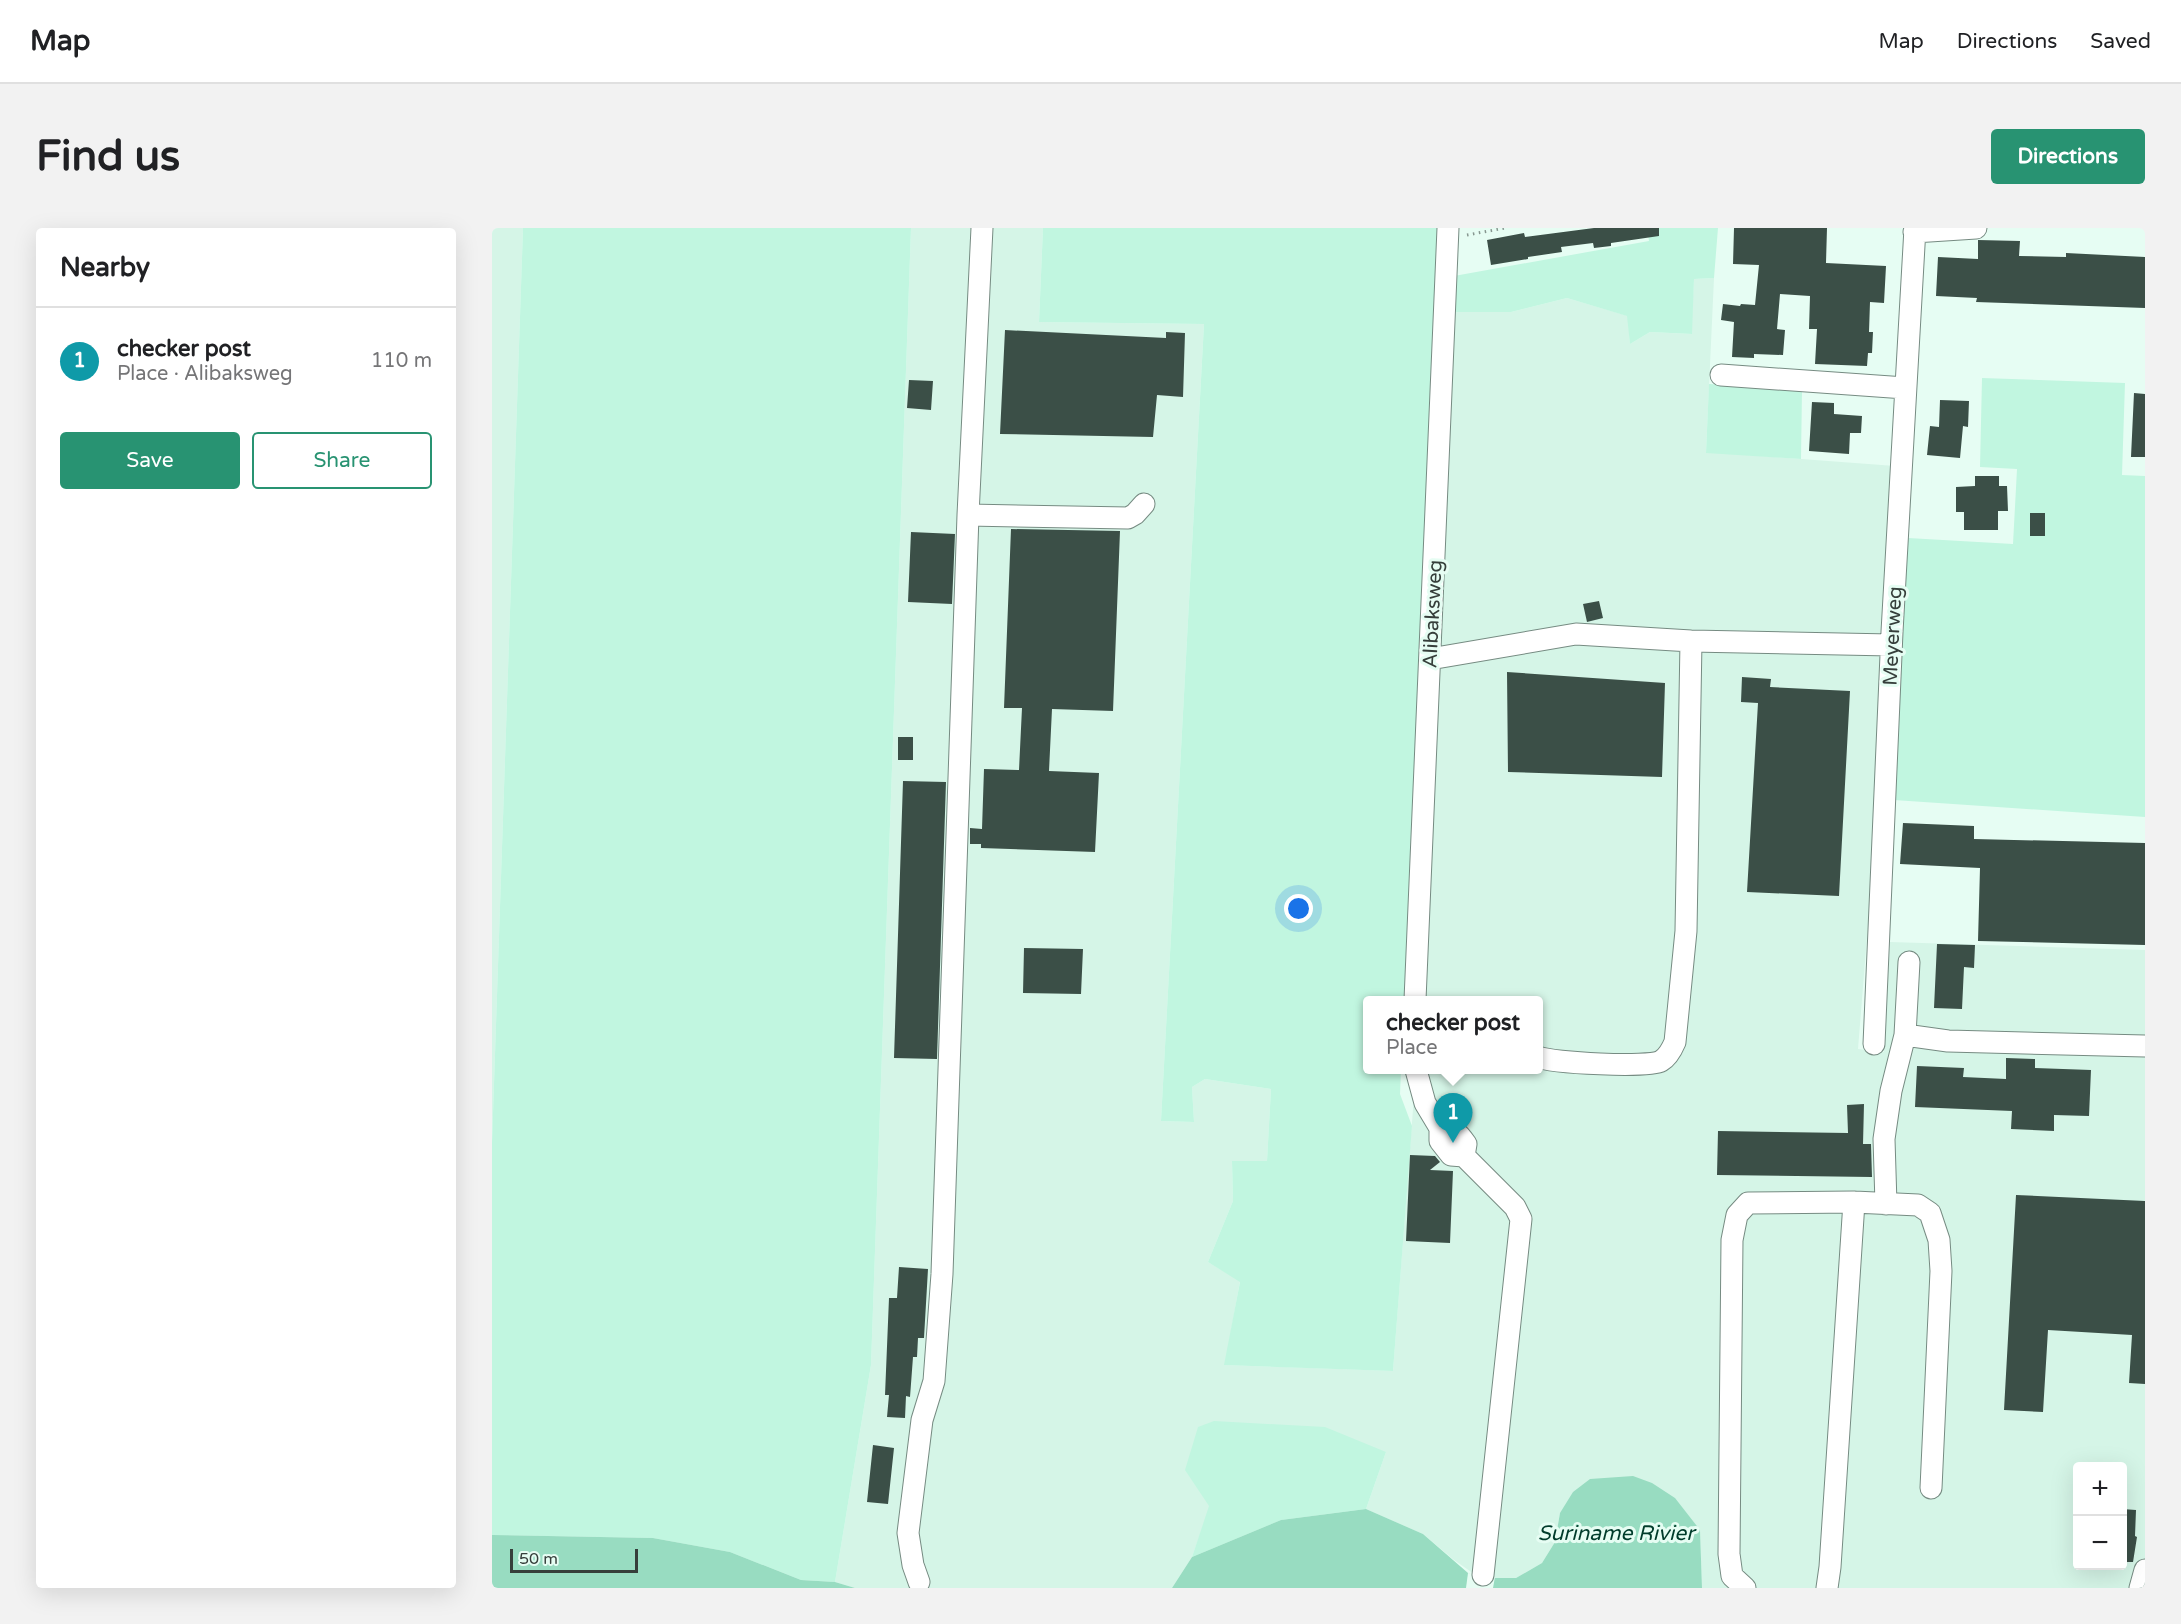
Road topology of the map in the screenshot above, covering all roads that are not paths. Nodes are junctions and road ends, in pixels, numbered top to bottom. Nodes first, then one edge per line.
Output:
1 (981, 228) edge
2 (1976, 228) edge
3 (1915, 230) edge
4 (1448, 233) edge
5 (1721, 375) dead end
6 (1905, 388) junction
7 (1144, 504) dead end
8 (969, 515) junction
9 (1691, 641) junction
10 (1891, 645) junction
11 (1430, 659) junction
12 (1909, 962) dead end
13 (1415, 996) edge
14 (1905, 1035) junction
15 (1874, 1044) dead end
16 (2145, 1046) edge
17 (1543, 1059) edge
18 (1417, 1074) edge
19 (1854, 1202) junction
20 (1886, 1204) junction
21 (1931, 1488) dead end
22 (2145, 1570) edge
23 (1484, 1575) dead end
24 (919, 1582) dead end
25 (1745, 1588) edge
26 (1827, 1588) edge
27 (2140, 1588) edge

1 - 8 street
2 - 3 street
3 - 6 street, Meyerweg
4 - 11 street, Alibaksweg
5 - 6 street
6 - 10 street, Meyerweg
7 - 8 street
8 - 24 street
9 - 10 street
9 - 11 street
9 - 17 street
10 - 15 street, Meyerweg
11 - 13 street, Alibaksweg
12 - 14 street
14 - 16 street
14 - 20 street
18 - 23 street
19 - 20 street
19 - 25 street
19 - 26 street
20 - 21 street
22 - 27 street

